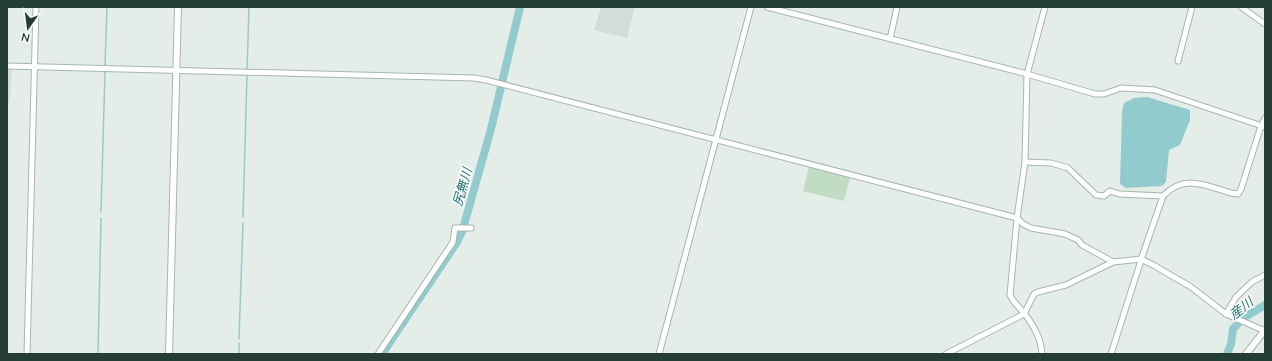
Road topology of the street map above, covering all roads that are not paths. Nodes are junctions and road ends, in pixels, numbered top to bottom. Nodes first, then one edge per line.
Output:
1 (36, 7) edge
2 (178, 7) edge
3 (751, 7) edge
4 (767, 7) edge
5 (898, 7) edge
6 (1045, 7) edge
7 (1192, 7) edge
8 (1241, 7) edge
9 (1265, 24) edge
10 (890, 39) junction
11 (1178, 61) dead end
12 (7, 66) edge
13 (34, 67) junction
14 (176, 70) junction
15 (1027, 74) junction
16 (1265, 118) edge
17 (1263, 126) edge
18 (716, 139) junction
19 (1025, 162) junction
20 (1164, 196) junction
21 (1017, 218) junction
22 (469, 228) dead end
23 (1141, 259) junction
24 (1113, 262) junction
25 (1265, 275) edge
26 (1024, 314) junction
27 (1226, 314) junction
28 (1265, 331) edge
29 (27, 354) edge
30 (169, 354) edge
31 (378, 354) edge
32 (659, 354) edge
33 (946, 354) edge
34 (1042, 354) edge
35 (1111, 354) edge
36 (1246, 354) edge

1 - 13 street
2 - 14 street
3 - 18 street
4 - 10 street
5 - 10 street
6 - 15 street
7 - 11 street
8 - 9 street
10 - 15 street
12 - 13 street
13 - 14 street
13 - 29 street
14 - 18 street
14 - 30 street
15 - 17 street
15 - 19 street
16 - 17 street
17 - 20 street
18 - 21 street
18 - 32 street
19 - 20 street
19 - 21 street
20 - 23 street
21 - 24 street
21 - 26 street
22 - 31 street
23 - 24 street
23 - 27 street
23 - 35 street
24 - 26 street
25 - 27 street
26 - 33 street
26 - 34 street
27 - 28 street
28 - 36 street

